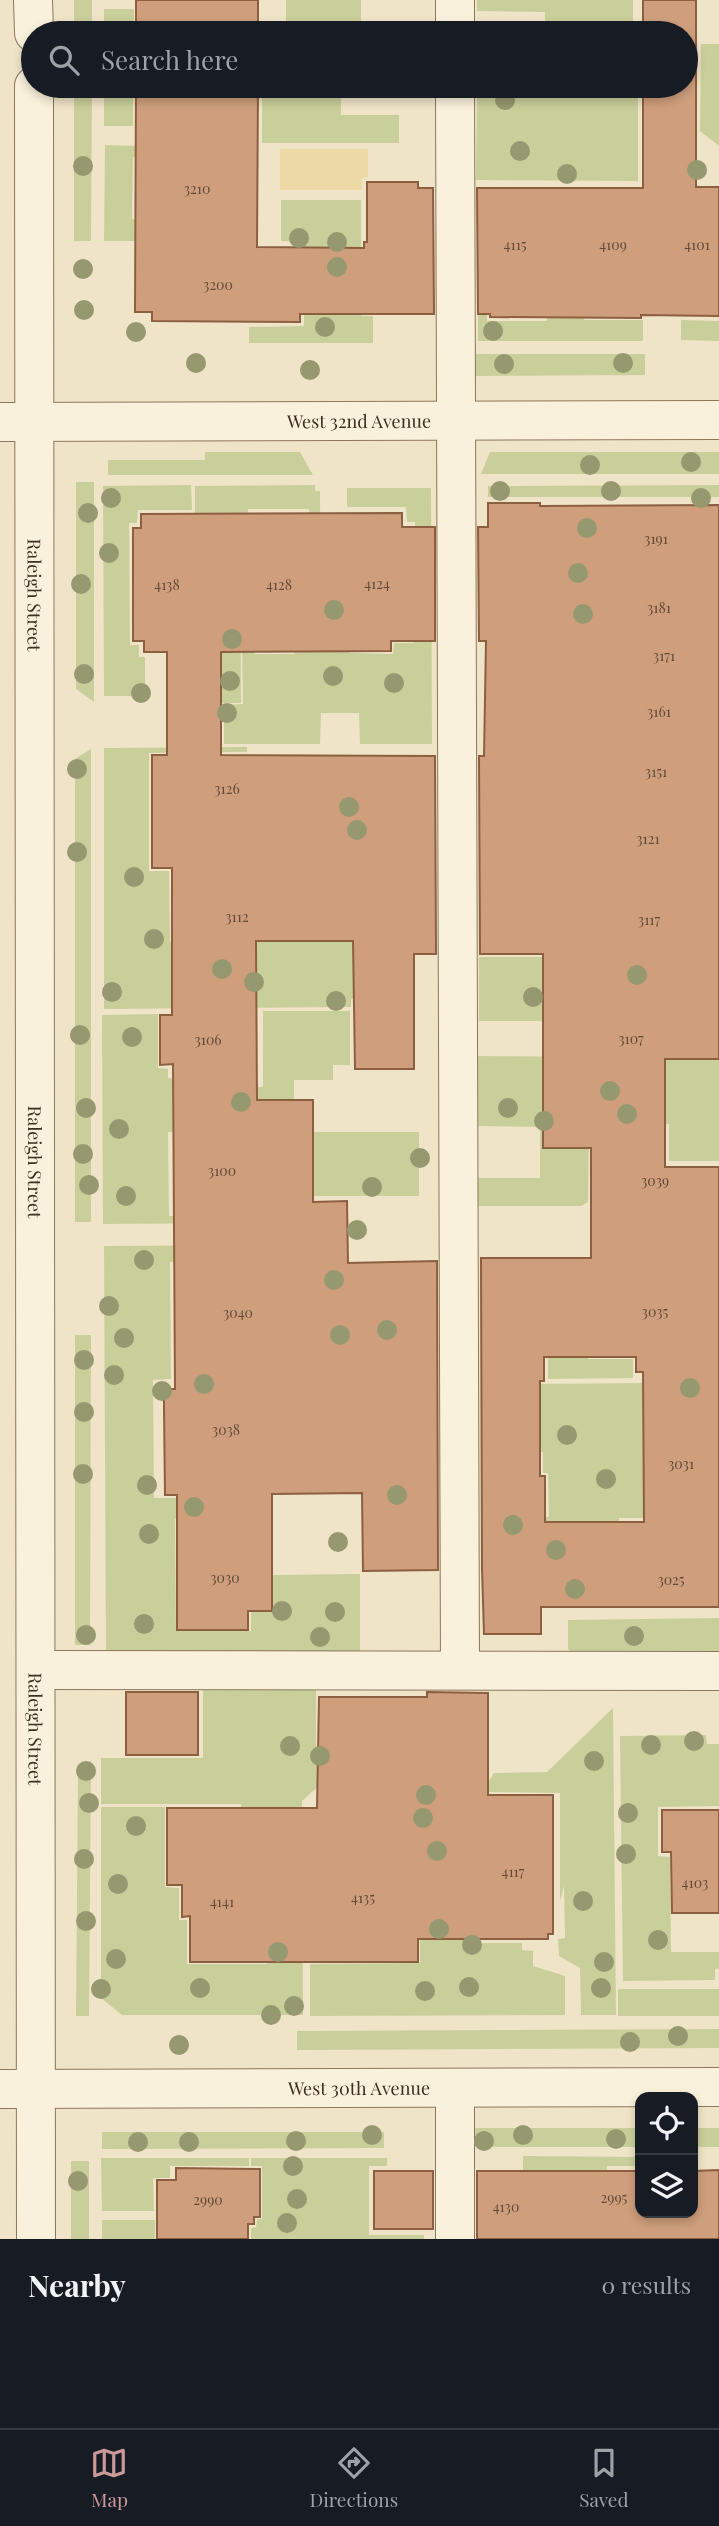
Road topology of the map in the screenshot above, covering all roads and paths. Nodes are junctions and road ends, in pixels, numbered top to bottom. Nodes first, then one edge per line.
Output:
1 (33, 0) edge
2 (455, 0) edge
3 (34, 21) edge
4 (455, 21) edge
5 (33, 98) edge
6 (455, 98) edge
7 (719, 420) edge
8 (456, 421) junction
9 (17, 422) edge
10 (36, 1670) junction
11 (460, 1670) junction
12 (719, 1671) edge
13 (719, 2087) edge
14 (455, 2088) junction
15 (18, 2089) edge
16 (36, 2239) edge
17 (455, 2239) edge

1 - 3 street
2 - 4 street
5 - 9 street, Raleigh Street
6 - 8 street
7 - 8 street, West 32nd Avenue
8 - 9 street, West 32nd Avenue
8 - 11 street
9 - 10 street, Raleigh Street
10 - 11 street
10 - 15 street, Raleigh Street
11 - 12 street
13 - 14 street, West 30th Avenue
14 - 15 street, West 30th Avenue
14 - 17 street
15 - 16 street, Raleigh Street

